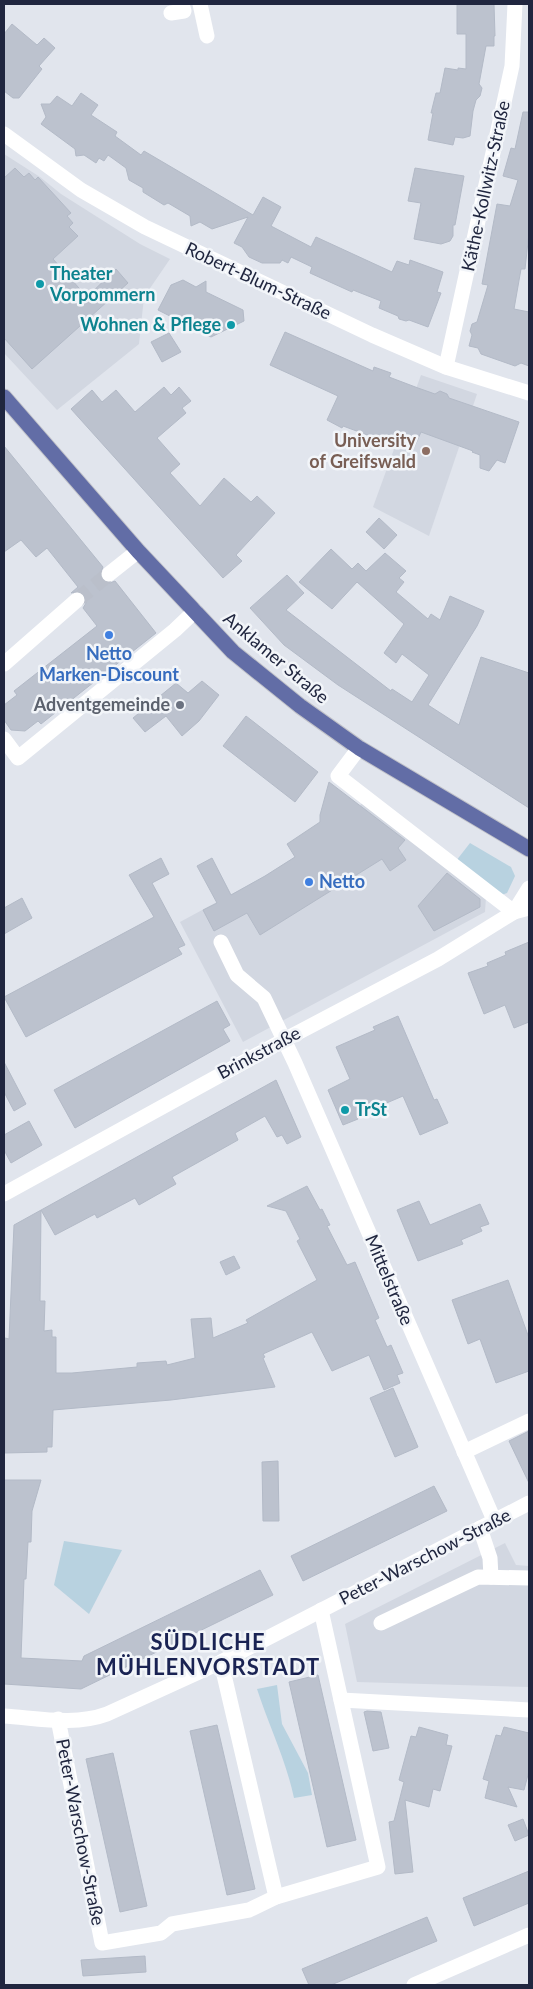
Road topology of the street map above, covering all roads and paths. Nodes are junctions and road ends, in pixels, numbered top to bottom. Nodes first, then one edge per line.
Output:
1 (200, 4) edge
2 (515, 4) edge
3 (207, 36) dead end
4 (4, 134) edge
5 (446, 367) junction
6 (529, 393) edge
7 (4, 397) edge
8 (138, 551) junction
9 (109, 574) tunnel mouth
10 (77, 600) tunnel mouth
11 (194, 611) junction
12 (4, 664) edge
13 (4, 739) edge
14 (359, 748) junction
15 (529, 849) edge
16 (529, 888) edge
17 (529, 908) edge
18 (514, 912) junction
19 (221, 942) dead end
20 (284, 1040) junction
21 (4, 1194) edge
22 (529, 1421) edge
23 (464, 1452) junction
24 (529, 1503) edge
25 (494, 1520) junction
26 (480, 1528) junction
27 (491, 1577) junction
28 (529, 1578) edge
29 (321, 1610) junction
30 (381, 1623) dead end
31 (221, 1662) junction
32 (341, 1700) junction
33 (529, 1710) edge
34 (4, 1716) edge
35 (58, 1719) junction
36 (276, 1897) junction
37 (529, 1935) edge
38 (414, 1985) edge

1 - 3 street
2 - 5 street, Käthe-Kollwitz-Straße
4 - 5 street, Robert-Blum-Straße
5 - 6 street, Robert-Blum-Straße
7 - 8 main road, Anklamer Straße
8 - 9 street
8 - 11 main road, Anklamer Straße
10 - 12 street
11 - 13 street
11 - 14 main road, Anklamer Straße
14 - 15 main road, Anklamer Straße
14 - 18 street
16 - 18 street, Brinkstraße
17 - 18 street, Brinkstraße
18 - 20 street, Brinkstraße
19 - 20 street, Mittelstraße
20 - 21 street, Brinkstraße
20 - 23 street, Mittelstraße
22 - 23 street
23 - 25 street, Mittelstraße
24 - 25 street, Peter-Warschow-Straße
25 - 26 street, Peter-Warschow-Straße
26 - 27 street
26 - 29 street, Peter-Warschow-Straße
27 - 28 street
27 - 30 street
29 - 31 street, Peter-Warschow-Straße
29 - 32 street, Peter-Warschow-Straße
31 - 35 street, Peter-Warschow-Straße
31 - 36 street
32 - 33 street
32 - 36 street, Peter-Warschow-Straße
34 - 35 street, Peter-Warschow-Straße
35 - 36 street, Peter-Warschow-Straße
37 - 38 street

